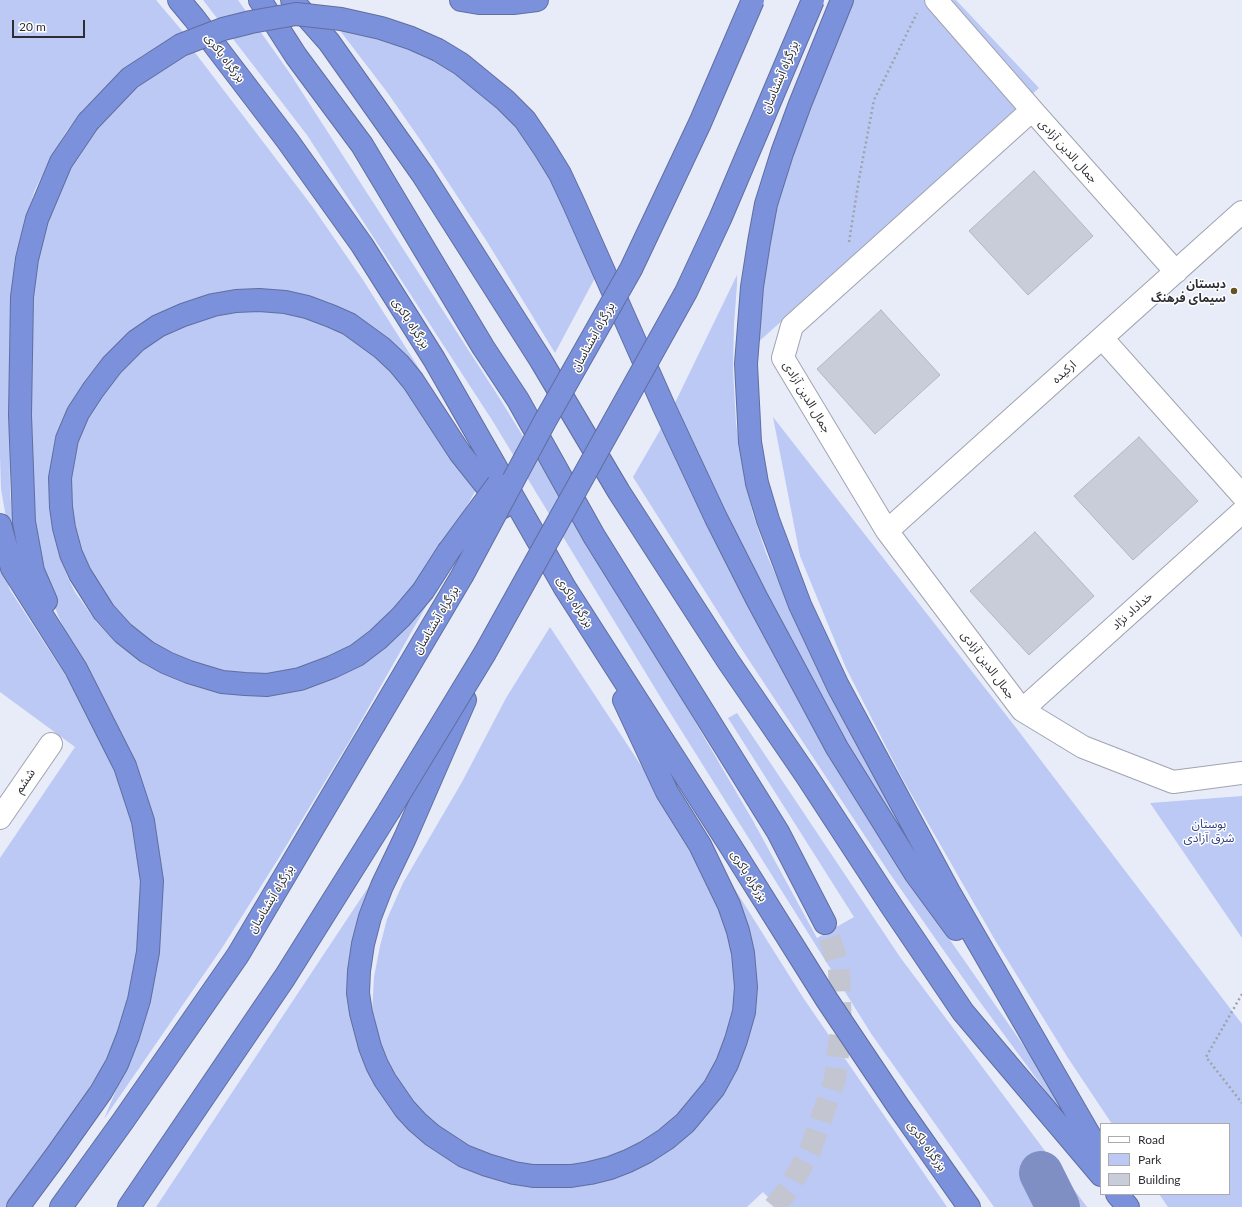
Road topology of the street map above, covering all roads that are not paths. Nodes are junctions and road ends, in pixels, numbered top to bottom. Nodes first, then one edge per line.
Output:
1 (179, 0) edge
2 (260, 0) edge
3 (292, 0) edge
4 (461, 0) edge
5 (537, 0) edge
6 (753, 0) edge
7 (813, 0) edge
8 (842, 0) edge
9 (928, 4) edge
10 (1032, 110) junction
11 (1242, 212) edge
12 (1176, 272) junction
13 (1102, 338) junction
14 (545, 421) junction
15 (1242, 495) edge
16 (1242, 512) edge
17 (0, 526) edge
18 (887, 531) junction
19 (560, 579) junction
20 (587, 621) junction
21 (485, 653) junction
22 (76, 669) junction
23 (1022, 710) junction
24 (51, 744) dead end
25 (1242, 772) edge
26 (0, 818) edge
27 (825, 923) tunnel mouth
28 (1022, 1019) junction
29 (1100, 1153) edge
30 (1100, 1174) edge
31 (1118, 1195) edge
32 (1125, 1195) edge
33 (18, 1207) edge
34 (61, 1207) edge
35 (129, 1207) edge
36 (969, 1207) edge
37 (1128, 1207) edge
38 (1131, 1207) edge

1 - 19 highway, بزرگراه باکری
2 - 27 highway
3 - 30 highway
4 - 5 highway
6 - 14 highway, بزرگراه آبشناسان, bridge
7 - 21 highway, بزرگراه آبشناسان, bridge
8 - 28 highway
9 - 10 street
10 - 12 street, جمال الدین آزادی
10 - 18 street, جمال الدین آزادی
11 - 12 street, ارکیده
12 - 13 street, ارکیده
13 - 15 street
13 - 18 street, ارکیده
14 - 19 highway, bridge
14 - 34 highway, بزرگراه آبشناسان, bridge
16 - 23 street, خداداد نژاد
17 - 22 highway
18 - 23 street, جمال الدین آزادی
19 - 20 highway, بزرگراه باکری
20 - 21 highway
20 - 36 highway, بزرگراه باکری
21 - 35 highway, بزرگراه آبشناسان, bridge
22 - 28 highway, bridge
22 - 33 highway
23 - 25 street, جمال الدین آزادی
24 - 26 street, ششم
28 - 29 highway
31 - 37 highway
32 - 38 highway

